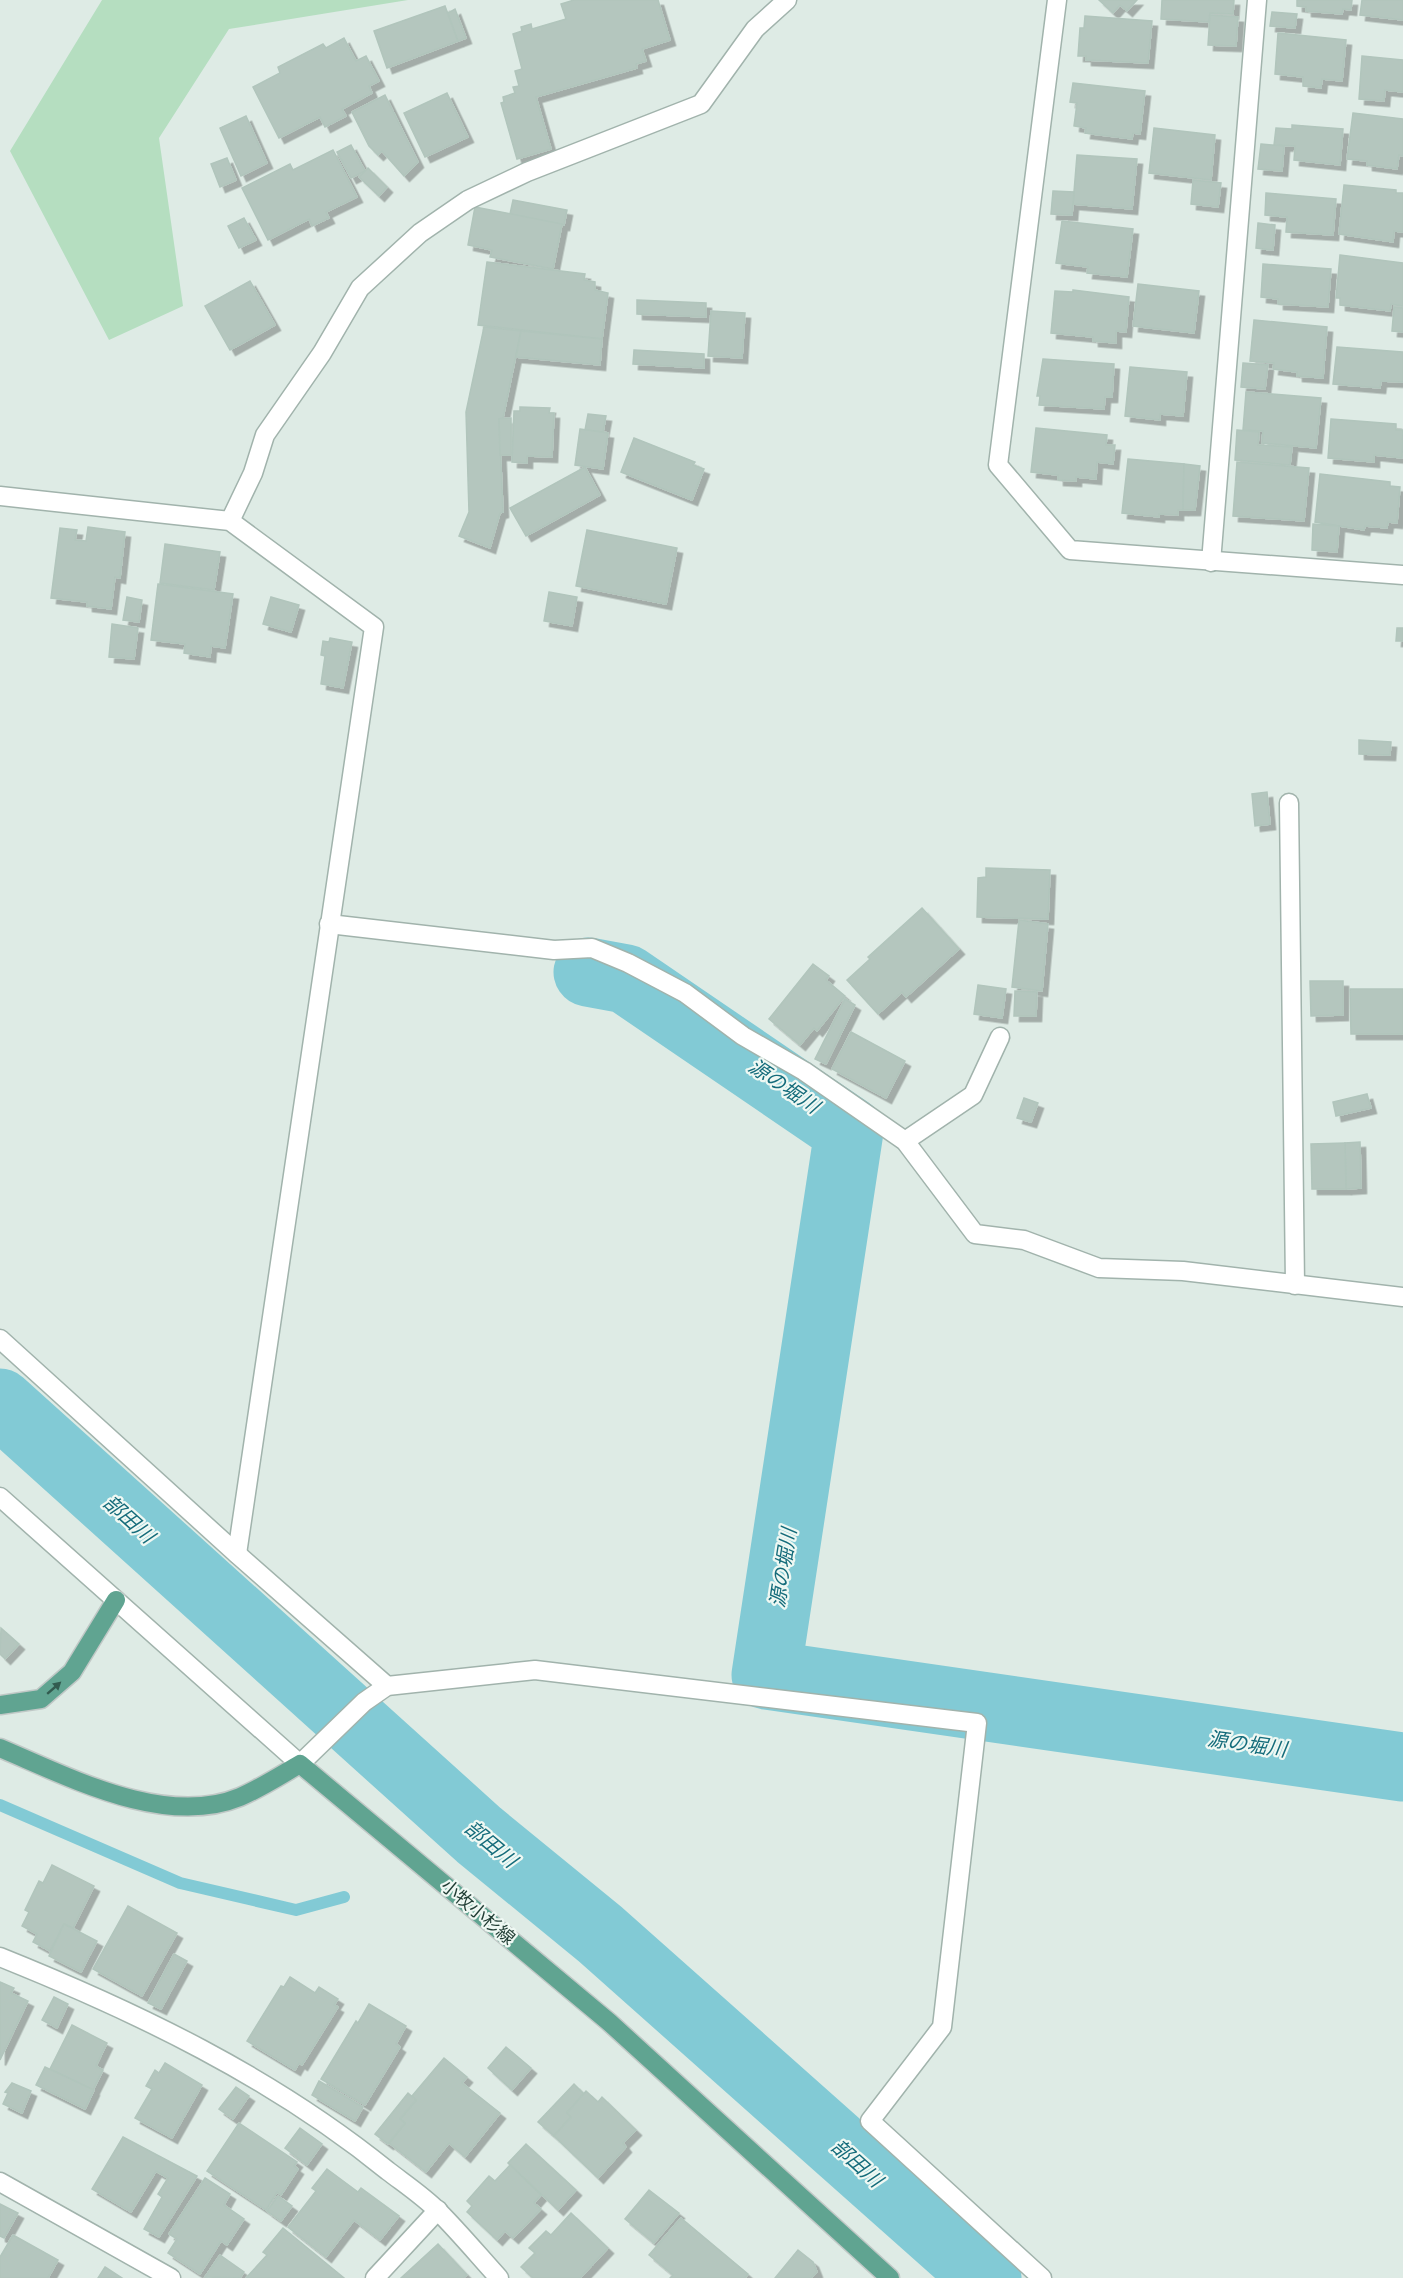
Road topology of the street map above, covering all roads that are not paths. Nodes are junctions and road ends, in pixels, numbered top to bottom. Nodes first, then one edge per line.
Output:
1 (788, 0) edge
2 (1057, 0) edge
3 (1257, 0) edge
4 (0, 496) edge
5 (230, 521) junction
6 (1211, 562) junction
7 (1403, 575) edge
8 (1289, 803) dead end
9 (329, 924) junction
10 (1000, 1037) dead end
11 (905, 1141) junction
12 (1295, 1285) junction
13 (1403, 1297) edge
14 (0, 1339) edge
15 (0, 1497) edge
16 (237, 1554) junction
17 (116, 1600) junction
18 (387, 1686) junction
19 (0, 1705) edge
20 (0, 1748) edge
21 (300, 1764) junction
22 (0, 1957) edge
23 (0, 2182) edge
24 (438, 2211) junction
25 (171, 2278) edge
26 (375, 2278) edge
27 (499, 2278) edge
28 (890, 2278) edge
29 (1042, 2278) edge

1 - 5 street
2 - 6 street
3 - 6 street
4 - 5 street
5 - 9 street
6 - 7 street
8 - 12 street
9 - 11 street
9 - 16 street
10 - 11 street
11 - 12 street
12 - 13 street
14 - 16 street
15 - 17 street
16 - 18 street
19 -> 17 main road
17 - 21 street
18 - 21 street
18 - 29 street
20 - 21 main road
21 - 28 main road, 小牧小杉線
22 - 24 street
23 - 25 street
24 - 26 street
24 - 27 street

